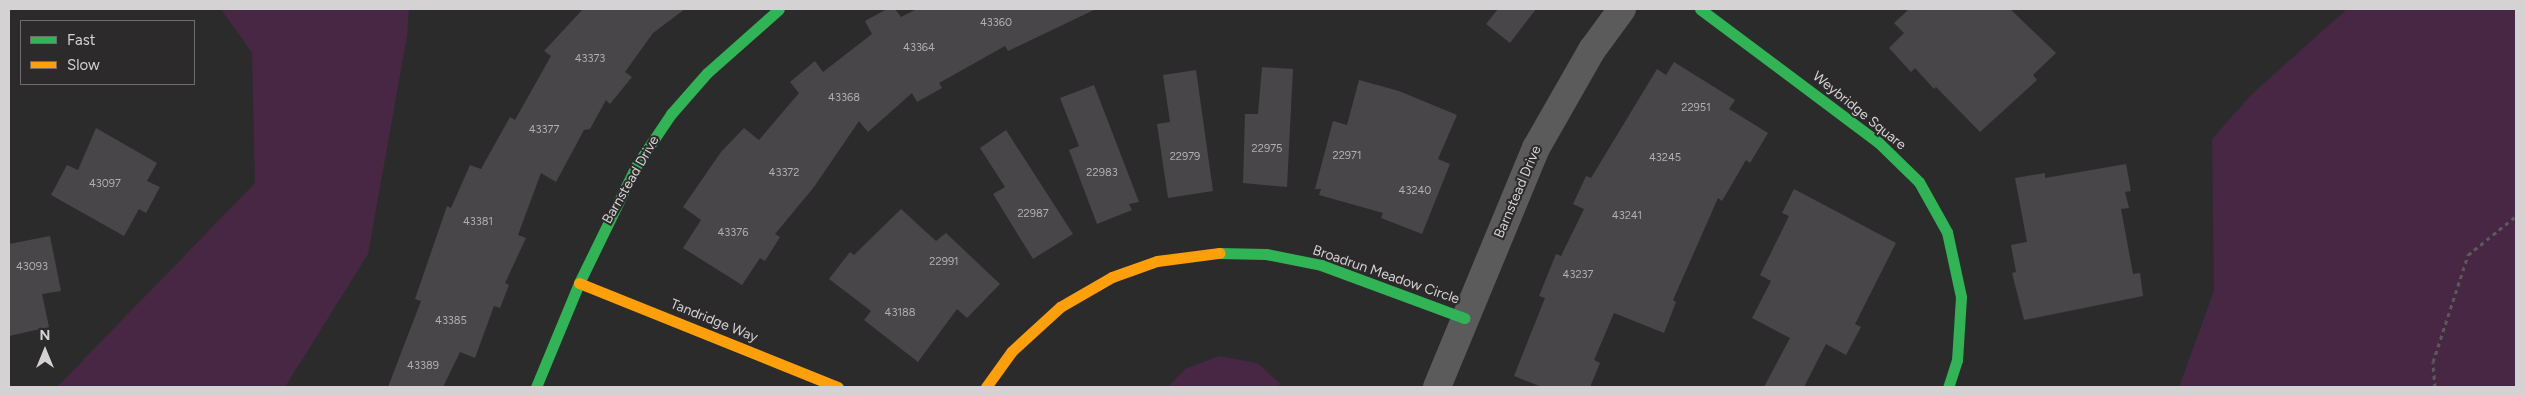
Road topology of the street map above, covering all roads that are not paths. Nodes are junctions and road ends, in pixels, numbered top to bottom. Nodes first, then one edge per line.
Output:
1 (780, 9) edge
2 (1622, 9) edge
3 (1700, 9) edge
4 (579, 283) junction
5 (1464, 318) junction
6 (536, 387) edge
7 (838, 387) edge
8 (986, 387) edge
9 (1437, 387) edge
10 (1948, 387) edge

1 - 4 street, Barnstead Drive
2 - 5 street, Barnstead Drive
3 - 10 street, Weybridge Square
4 - 6 street, Barnstead Drive
4 - 7 street, Tandridge Way
5 - 8 street, Broadrun Meadow Circle
5 - 9 street, Barnstead Drive

